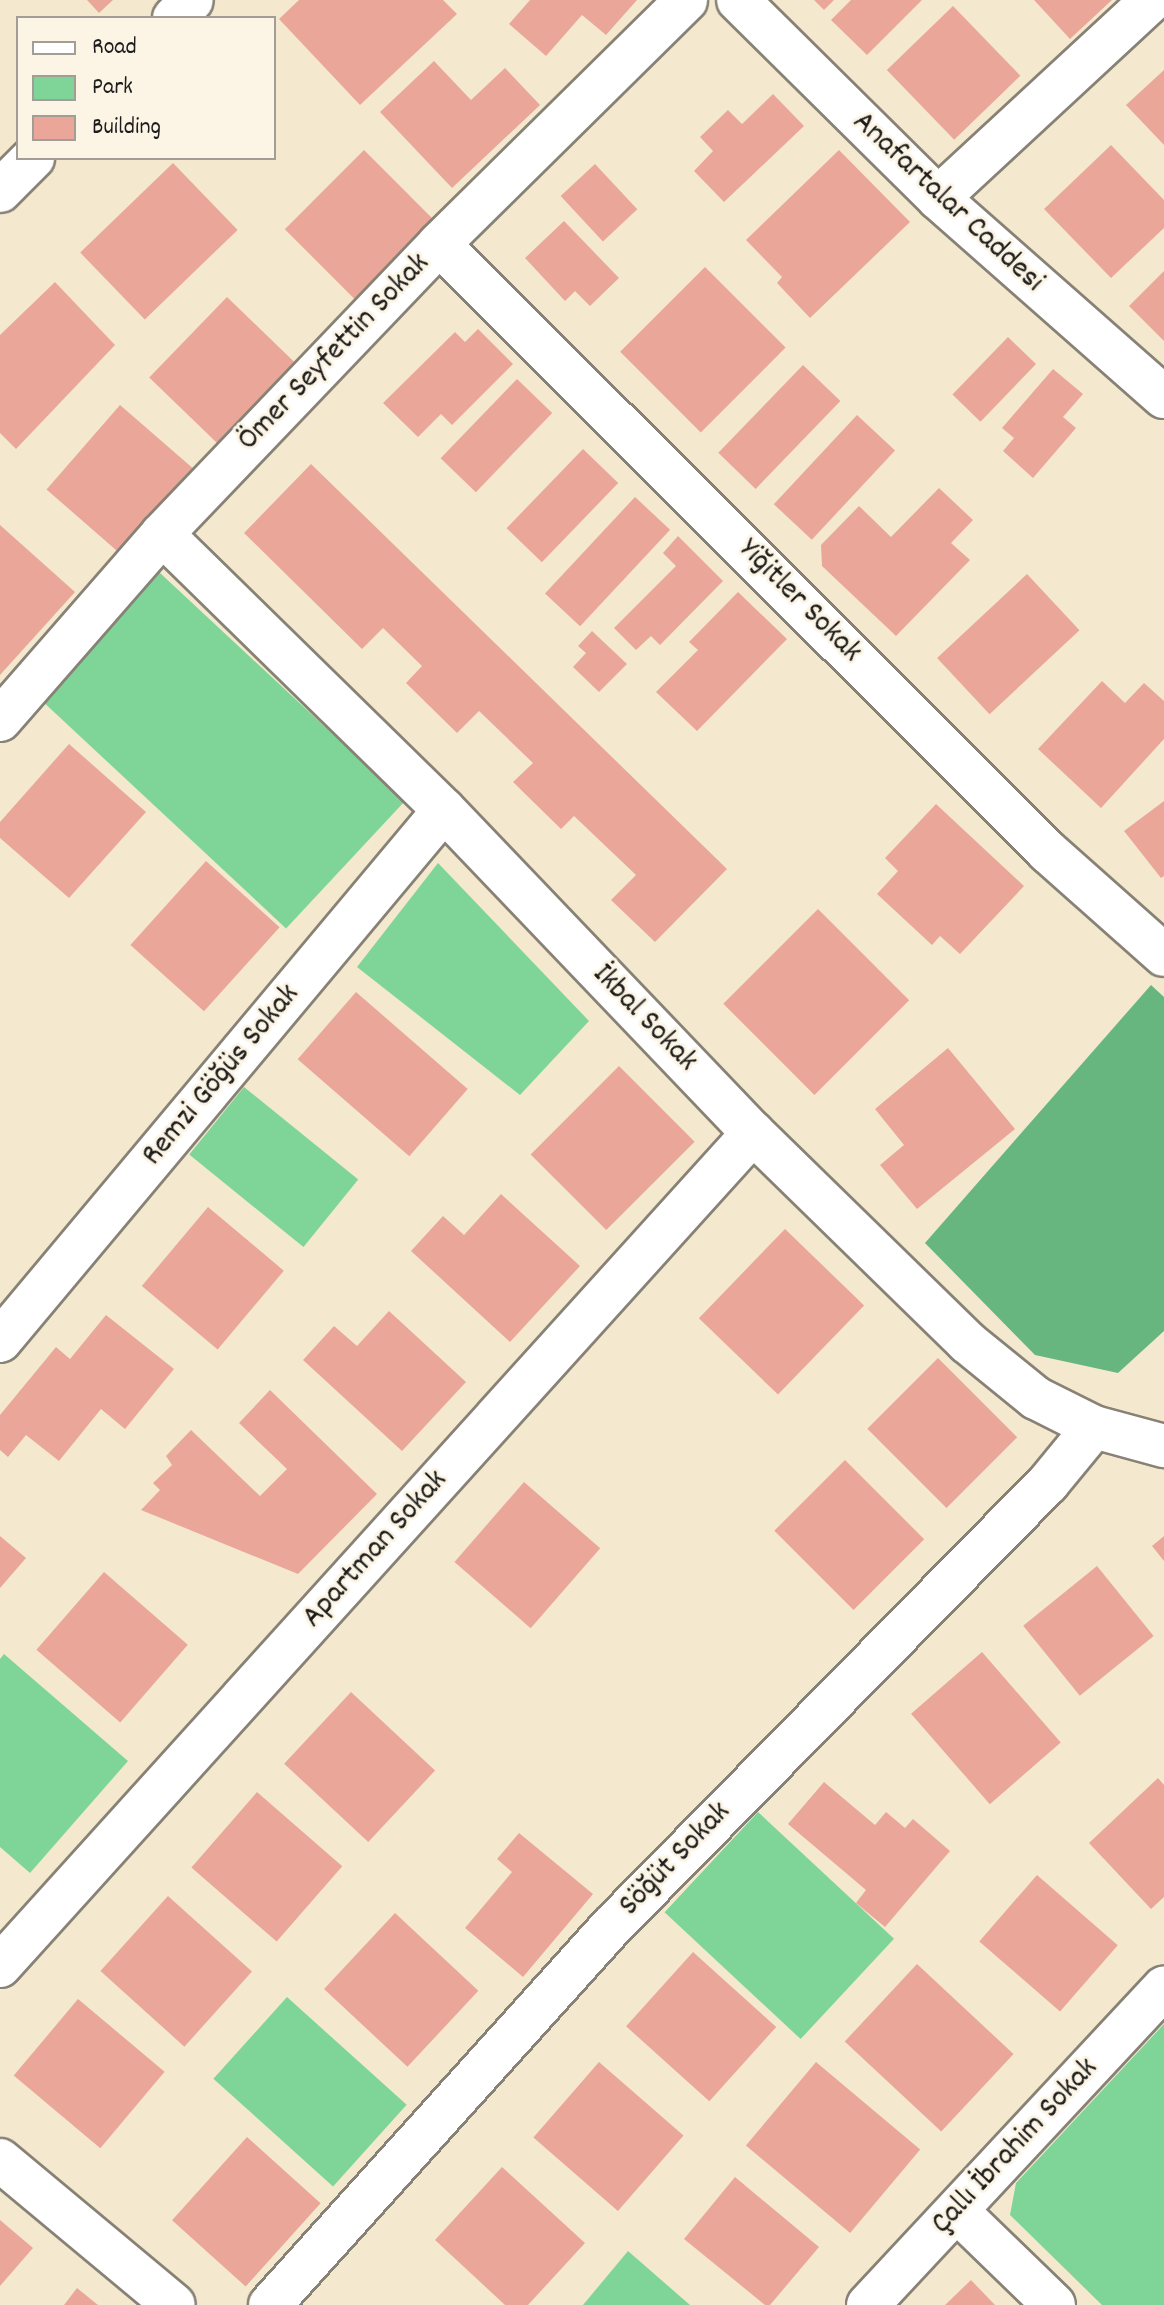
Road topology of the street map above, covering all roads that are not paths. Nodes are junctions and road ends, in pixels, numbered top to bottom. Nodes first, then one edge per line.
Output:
1 (192, 0) edge
2 (686, 0) edge
3 (738, 0) edge
4 (1152, 0) edge
5 (176, 16) edge
6 (31, 160) edge
7 (0, 191) edge
8 (938, 198) junction
9 (439, 244) junction
10 (1164, 397) edge
11 (162, 534) junction
12 (0, 720) edge
13 (444, 810) junction
14 (1164, 955) edge
15 (753, 1133) junction
16 (0, 1341) edge
17 (1094, 1427) junction
18 (1164, 1446) edge
19 (0, 1966) edge
20 (1164, 1988) edge
21 (0, 2160) edge
22 (957, 2211) junction
23 (174, 2305) edge
24 (270, 2305) edge
25 (868, 2305) edge
26 (1054, 2305) edge

1 - 5 street
2 - 9 street, Ömer Seyfettin Sokak
3 - 8 street, Anafartalar Caddesi
4 - 8 street
6 - 7 street
8 - 10 street, Anafartalar Caddesi
9 - 11 street, Ömer Seyfettin Sokak
9 - 14 street, Yiğitler Sokak
11 - 12 street, Ömer Seyfettin Sokak
11 - 13 street, İkbal Sokak
13 - 15 street, İkbal Sokak
13 - 16 street, Remzi Göğüs Sokak
15 - 17 street, İkbal Sokak
15 - 19 street, Apartman Sokak
17 - 18 street, İkbal Sokak
17 - 24 street, Söğüt Sokak
20 - 22 street, Çallı İbrahim Sokak
21 - 23 street
22 - 25 street, Çallı İbrahim Sokak
22 - 26 street

